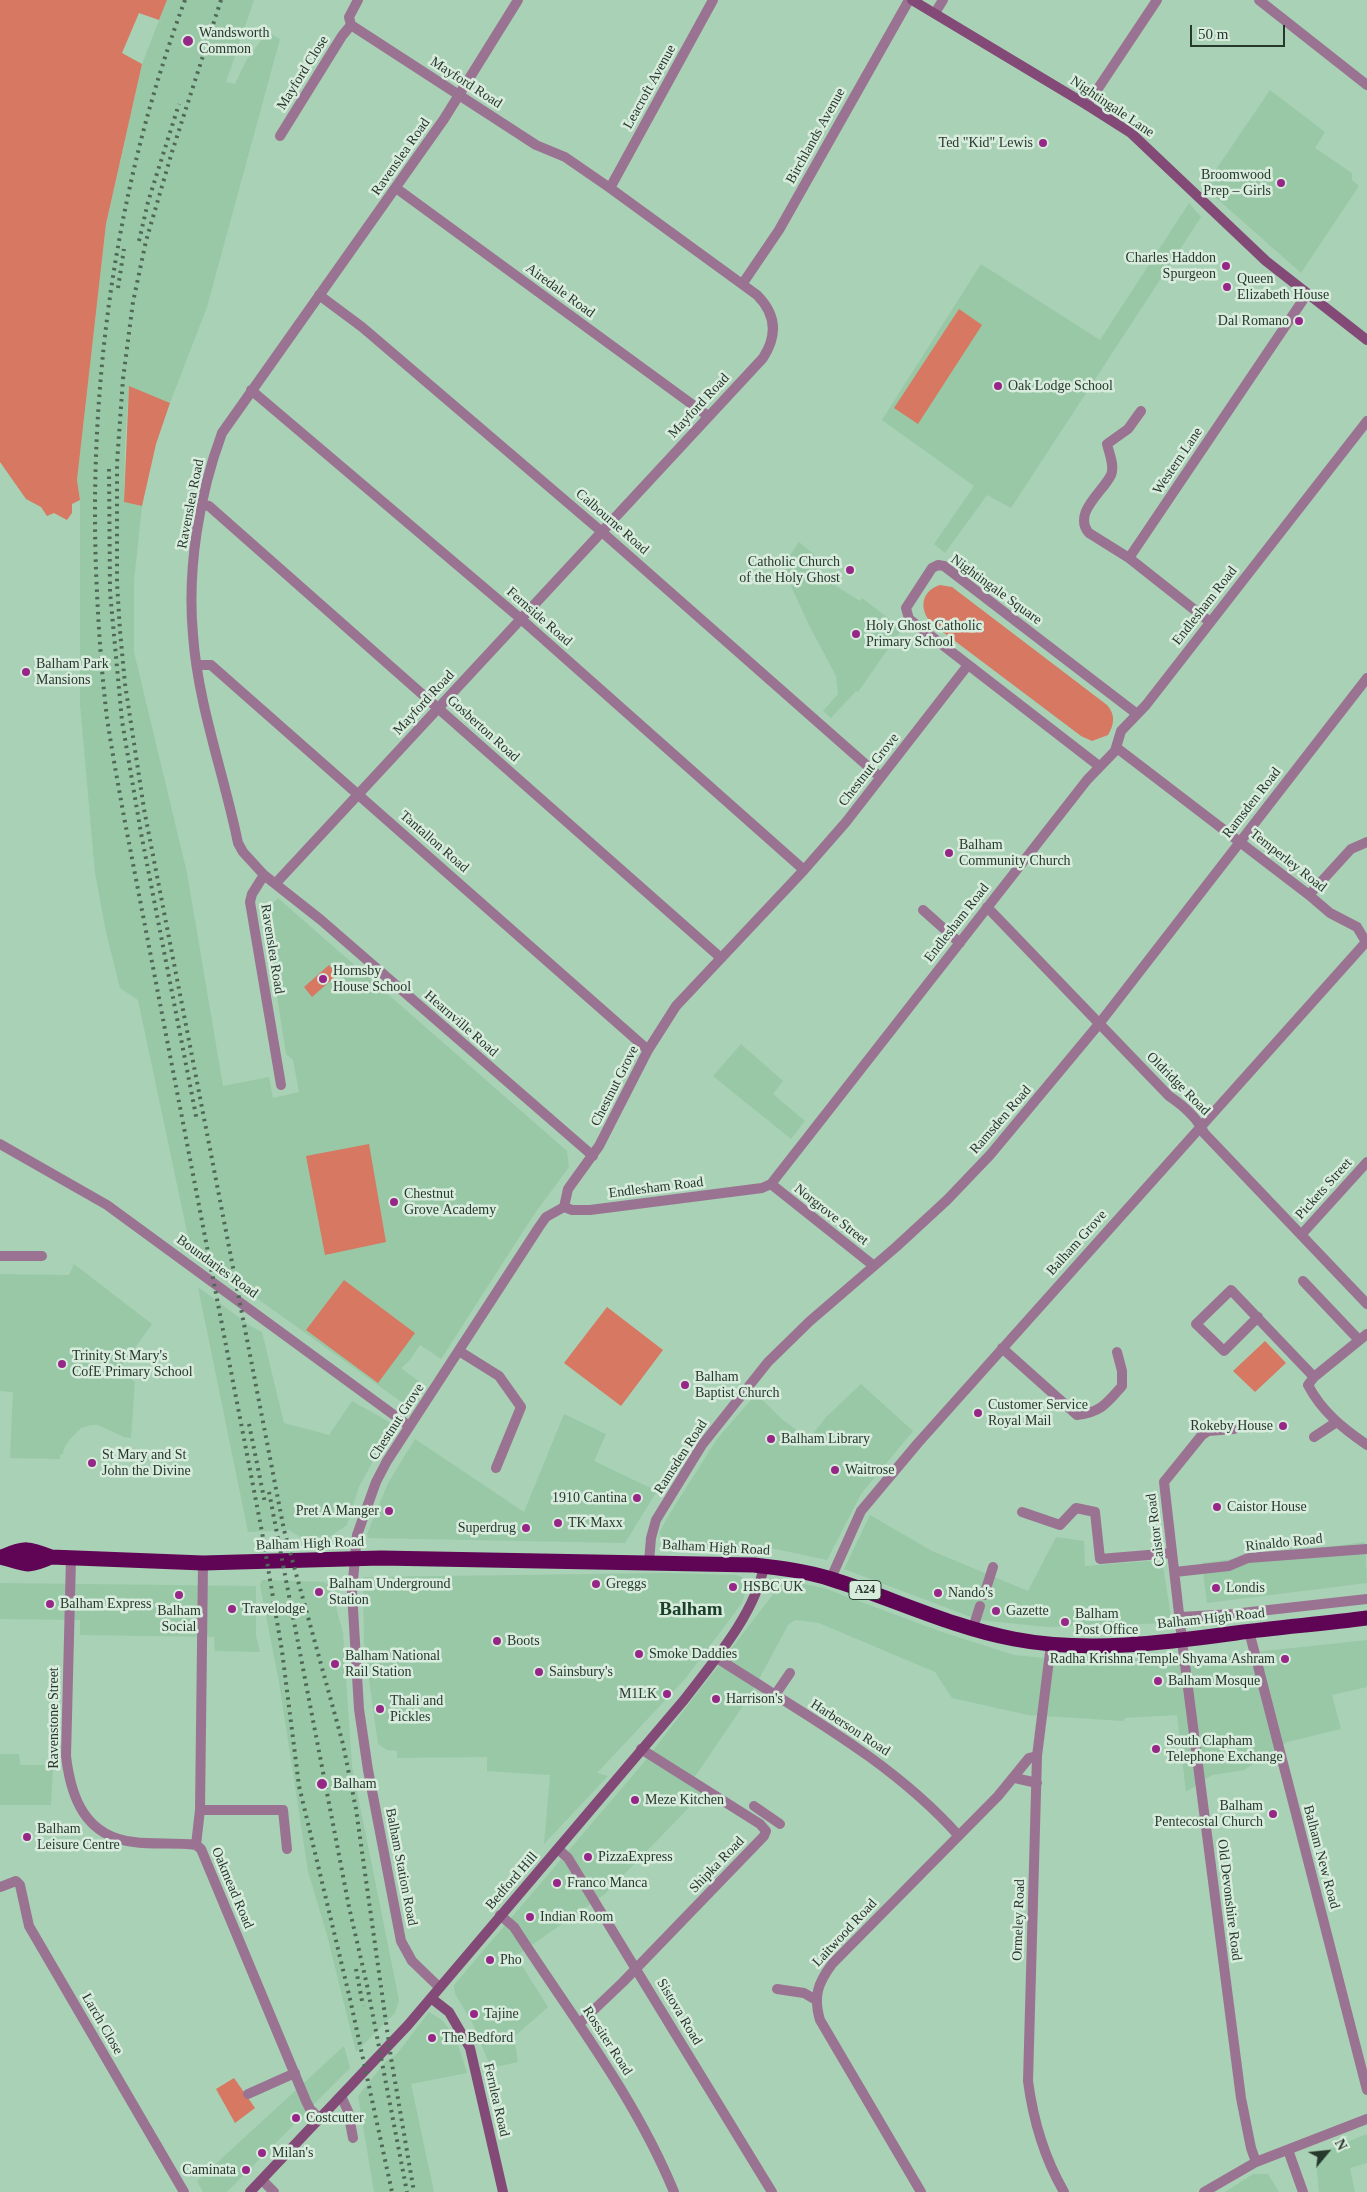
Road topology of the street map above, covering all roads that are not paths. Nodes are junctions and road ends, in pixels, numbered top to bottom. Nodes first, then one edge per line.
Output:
1 (358, 0) edge
2 (518, 0) edge
3 (713, 0) edge
4 (910, 0) edge
5 (944, 0) edge
6 (1157, 0) edge
7 (1259, 0) edge
8 (935, 13) junction
9 (351, 26) junction
10 (1367, 85) edge
11 (460, 96) junction
12 (1087, 104) junction
13 (280, 136) dead end
14 (396, 188) junction
15 (610, 188) junction
16 (743, 283) junction
17 (1307, 294) junction
18 (319, 295) junction
19 (1367, 340) edge
20 (251, 390) junction
21 (1141, 410) dead end
22 (708, 416) junction
23 (1367, 421) edge
24 (203, 505) junction
25 (602, 532) junction
26 (1129, 558) junction
27 (521, 619) junction
28 (1210, 622) junction
29 (197, 665) junction
30 (968, 665) junction
31 (1367, 678) edge
32 (438, 707) junction
33 (1137, 714) junction
34 (1117, 748) junction
35 (1099, 766) junction
36 (880, 777) junction
37 (358, 794) junction
38 (1240, 841) junction
39 (1367, 842) edge
40 (804, 870) junction
41 (264, 875) junction
42 (276, 883) junction
43 (1309, 895) junction
44 (987, 907) junction
45 (923, 910) dead end
46 (960, 942) junction
47 (1366, 942) edge
48 (721, 958) junction
49 (1099, 1024) junction
50 (648, 1050) junction
51 (281, 1085) dead end
52 (1200, 1125) junction
53 (0, 1144) edge
54 (592, 1156) junction
55 (1367, 1162) edge
56 (771, 1184) junction
57 (564, 1207) junction
58 (1301, 1235) junction
59 (0, 1256) edge
60 (42, 1256) dead end
61 (874, 1266) junction
62 (1303, 1281) dead end
63 (1367, 1304) edge
64 (1258, 1317) junction
65 (1363, 1337) edge
66 (1002, 1348) junction
67 (459, 1351) junction
68 (1117, 1352) dead end
69 (1314, 1377) junction
70 (1336, 1423) junction
71 (410, 1426) junction
72 (1234, 1429) dead end
73 (1314, 1437) dead end
74 (1367, 1445) edge
75 (496, 1468) dead end
76 (1022, 1512) dead end
77 (1367, 1548) edge
78 (1172, 1553) junction
79 (1, 1557) edge
80 (71, 1558) junction
81 (353, 1560) junction
82 (649, 1562) junction
83 (203, 1563) junction
84 (764, 1566) junction
85 (993, 1567) dead end
86 (1175, 1572) junction
87 (831, 1578) junction
88 (984, 1596) dead end
89 (1367, 1599) edge
90 (980, 1606) dead end
91 (1180, 1617) junction
92 (1367, 1618) edge
93 (973, 1628) junction
94 (1249, 1631) junction
95 (1182, 1639) junction
96 (1051, 1644) junction
97 (717, 1658) junction
98 (790, 1673) dead end
99 (775, 1695) junction
100 (641, 1749) junction
101 (1036, 1756) junction
102 (1015, 1778) junction
103 (1037, 1783) junction
104 (754, 1806) dead end
105 (200, 1810) junction
106 (768, 1814) junction
107 (760, 1824) junction
108 (780, 1824) dead end
109 (958, 1835) junction
110 (196, 1845) junction
111 (287, 1849) dead end
112 (558, 1849) junction
113 (0, 1888) edge
114 (500, 1915) junction
115 (636, 1968) junction
116 (439, 1988) junction
117 (777, 1989) dead end
118 (431, 1998) junction
119 (816, 2000) junction
120 (580, 2023) junction
121 (295, 2073) junction
122 (1367, 2090) edge
123 (248, 2094) dead end
124 (341, 2096) junction
125 (319, 2118) junction
126 (1367, 2119) edge
127 (353, 2138) dead end
128 (1288, 2150) junction
129 (1256, 2162) junction
130 (262, 2180) junction
131 (184, 2192) edge
132 (250, 2192) edge
133 (274, 2192) edge
134 (503, 2192) edge
135 (674, 2192) edge
136 (772, 2192) edge
137 (920, 2192) edge
138 (1064, 2192) edge
139 (1204, 2192) edge
140 (1303, 2192) edge

1 - 9 street
2 - 11 street, Ravenslea Road
3 - 15 street, Leacroft Avenue
4 - 8 main road, Nightingale Lane
4 - 16 street, Birchlands Avenue
5 - 8 street
6 - 12 street
7 - 10 street
8 - 12 main road, Nightingale Lane
9 - 11 street, Mayford Road
9 - 13 street, Mayford Close
11 - 14 street, Ravenslea Road
11 - 15 street, Mayford Road
12 - 17 main road, Nightingale Lane
14 - 18 street, Ravenslea Road
14 - 22 street, Airedale Road
15 - 16 street, Mayford Road
16 - 22 street, Mayford Road
17 - 19 main road, Nightingale Lane
17 - 26 street, Western Lane
18 - 20 street, Ravenslea Road
18 - 25 street, Calbourne Road
20 - 24 street, Ravenslea Road
20 - 27 street, Fernside Road
21 - 26 street
22 - 25 street, Mayford Road
23 - 28 street, Endlesham Road
24 - 29 street, Ravenslea Road
24 - 32 street, Gosberton Road
25 - 27 street, Mayford Road
25 - 36 street, Calbourne Road
26 - 28 street
27 - 32 street, Mayford Road
27 - 40 street, Fernside Road
28 - 33 street, Endlesham Road
29 - 37 street, Tantallon Road
29 - 41 street, Ravenslea Road
30 - 33 street, Nightingale Square
30 - 35 street, Nightingale Square
30 - 36 street, Chestnut Grove
31 - 38 street, Ramsden Road
32 - 37 street, Mayford Road
32 - 48 street, Gosberton Road
33 - 34 street, Endlesham Road
34 - 35 street, Endlesham Road
34 - 38 street, Temperley Road
35 - 44 street, Endlesham Road
36 - 40 street, Chestnut Grove
37 - 42 street, Mayford Road
37 - 50 street, Tantallon Road
38 - 43 street, Temperley Road
38 - 49 street, Ramsden Road
39 - 43 street
40 - 48 street, Chestnut Grove
41 - 42 street, Hearnville Road
41 - 51 street, Ravenslea Road
42 - 54 street, Hearnville Road
43 - 47 street, Temperley Road
44 - 46 street, Endlesham Road
44 - 49 street, Oldridge Road
45 - 46 street
46 - 56 street, Endlesham Road
47 - 52 street, Balham Grove
48 - 50 street, Chestnut Grove
49 - 52 street, Oldridge Road
49 - 61 street, Ramsden Road
50 - 54 street, Chestnut Grove
52 - 58 street, Oldridge Road
52 - 66 street, Balham Grove
53 - 71 street, Boundaries Road
54 - 57 street, Chestnut Grove
55 - 58 street, Pickets Street
56 - 57 street, Endlesham Road
56 - 61 street, Norgrove Street
57 - 67 street, Chestnut Grove
58 - 63 street, Oldridge Road
59 - 60 street
61 - 82 street, Ramsden Road
62 - 65 street
64 - 64 street
64 - 69 street
65 - 69 street
66 - 68 street
66 - 87 street, Balham Grove
67 - 71 street, Chestnut Grove
67 - 75 street
69 - 70 street
70 - 73 street
70 - 74 street
71 - 81 street, Chestnut Grove
72 - 78 street, Caistor Road
76 - 78 street
77 - 86 street, Rinaldo Road
78 - 86 street, Caistor Road
79 - 80 highway, Balham High Road / A24
80 - 83 highway, Balham High Road / A24
80 - 110 street, Ravenstone Street
81 - 82 highway, Balham High Road / A24
81 - 83 highway, Balham High Road / A24
81 - 116 street, Balham Station Road
82 - 84 highway, Balham High Road / A24
83 - 105 street, Oakmead Road
84 - 87 highway, Balham High Road / A24
84 - 97 main road, Bedford Hill
85 - 88 street
86 - 91 street, Caistor Road
87 - 93 highway, Balham High Road / A24
89 - 91 street
90 - 93 street
91 - 95 street, Caistor Road
92 - 94 highway, Balham High Road / A24
93 - 96 highway, Balham High Road / A24
94 - 95 highway, Balham High Road / A24
94 - 122 street, Balham New Road
95 - 96 highway, Balham High Road / A24
95 - 129 street, Old Devonshire Road
96 - 101 street, Ormeley Road
97 - 99 street, Harberson Road
97 - 100 main road, Bedford Hill
98 - 99 street
99 - 109 street, Harberson Road
100 - 107 street, Shipka Road
100 - 112 main road, Bedford Hill
101 - 102 street, Laitwood Road
101 - 103 street, Ormeley Road
102 - 103 street
102 - 109 street, Laitwood Road
103 - 138 street, Ormeley Road
104 - 106 street
105 - 110 street, Oakmead Road
105 - 111 street
106 - 107 street
106 - 108 street
107 - 115 street, Shipka Road
109 - 119 street, Laitwood Road
110 - 121 street, Oakmead Road
112 - 114 main road, Bedford Hill
112 - 115 street, Sistova Road
113 - 131 street, Larch Close
114 - 116 main road, Bedford Hill
114 - 120 street, Rossiter Road
115 - 120 street, Shipka Road
115 - 136 street, Sistova Road
116 - 118 main road, Bedford Hill
117 - 119 street
118 - 124 main road, Bedford Hill
118 - 134 main road, Fernlea Road
119 - 137 street
120 - 135 street, Rossiter Road
121 - 123 street
121 - 125 street, Oakmead Road
124 - 125 main road, Bedford Hill
124 - 127 street
125 - 130 main road, Bedford Hill
126 - 128 street
128 - 129 street
128 - 140 street
129 - 139 street
130 - 132 main road, Bedford Hill
130 - 133 street

